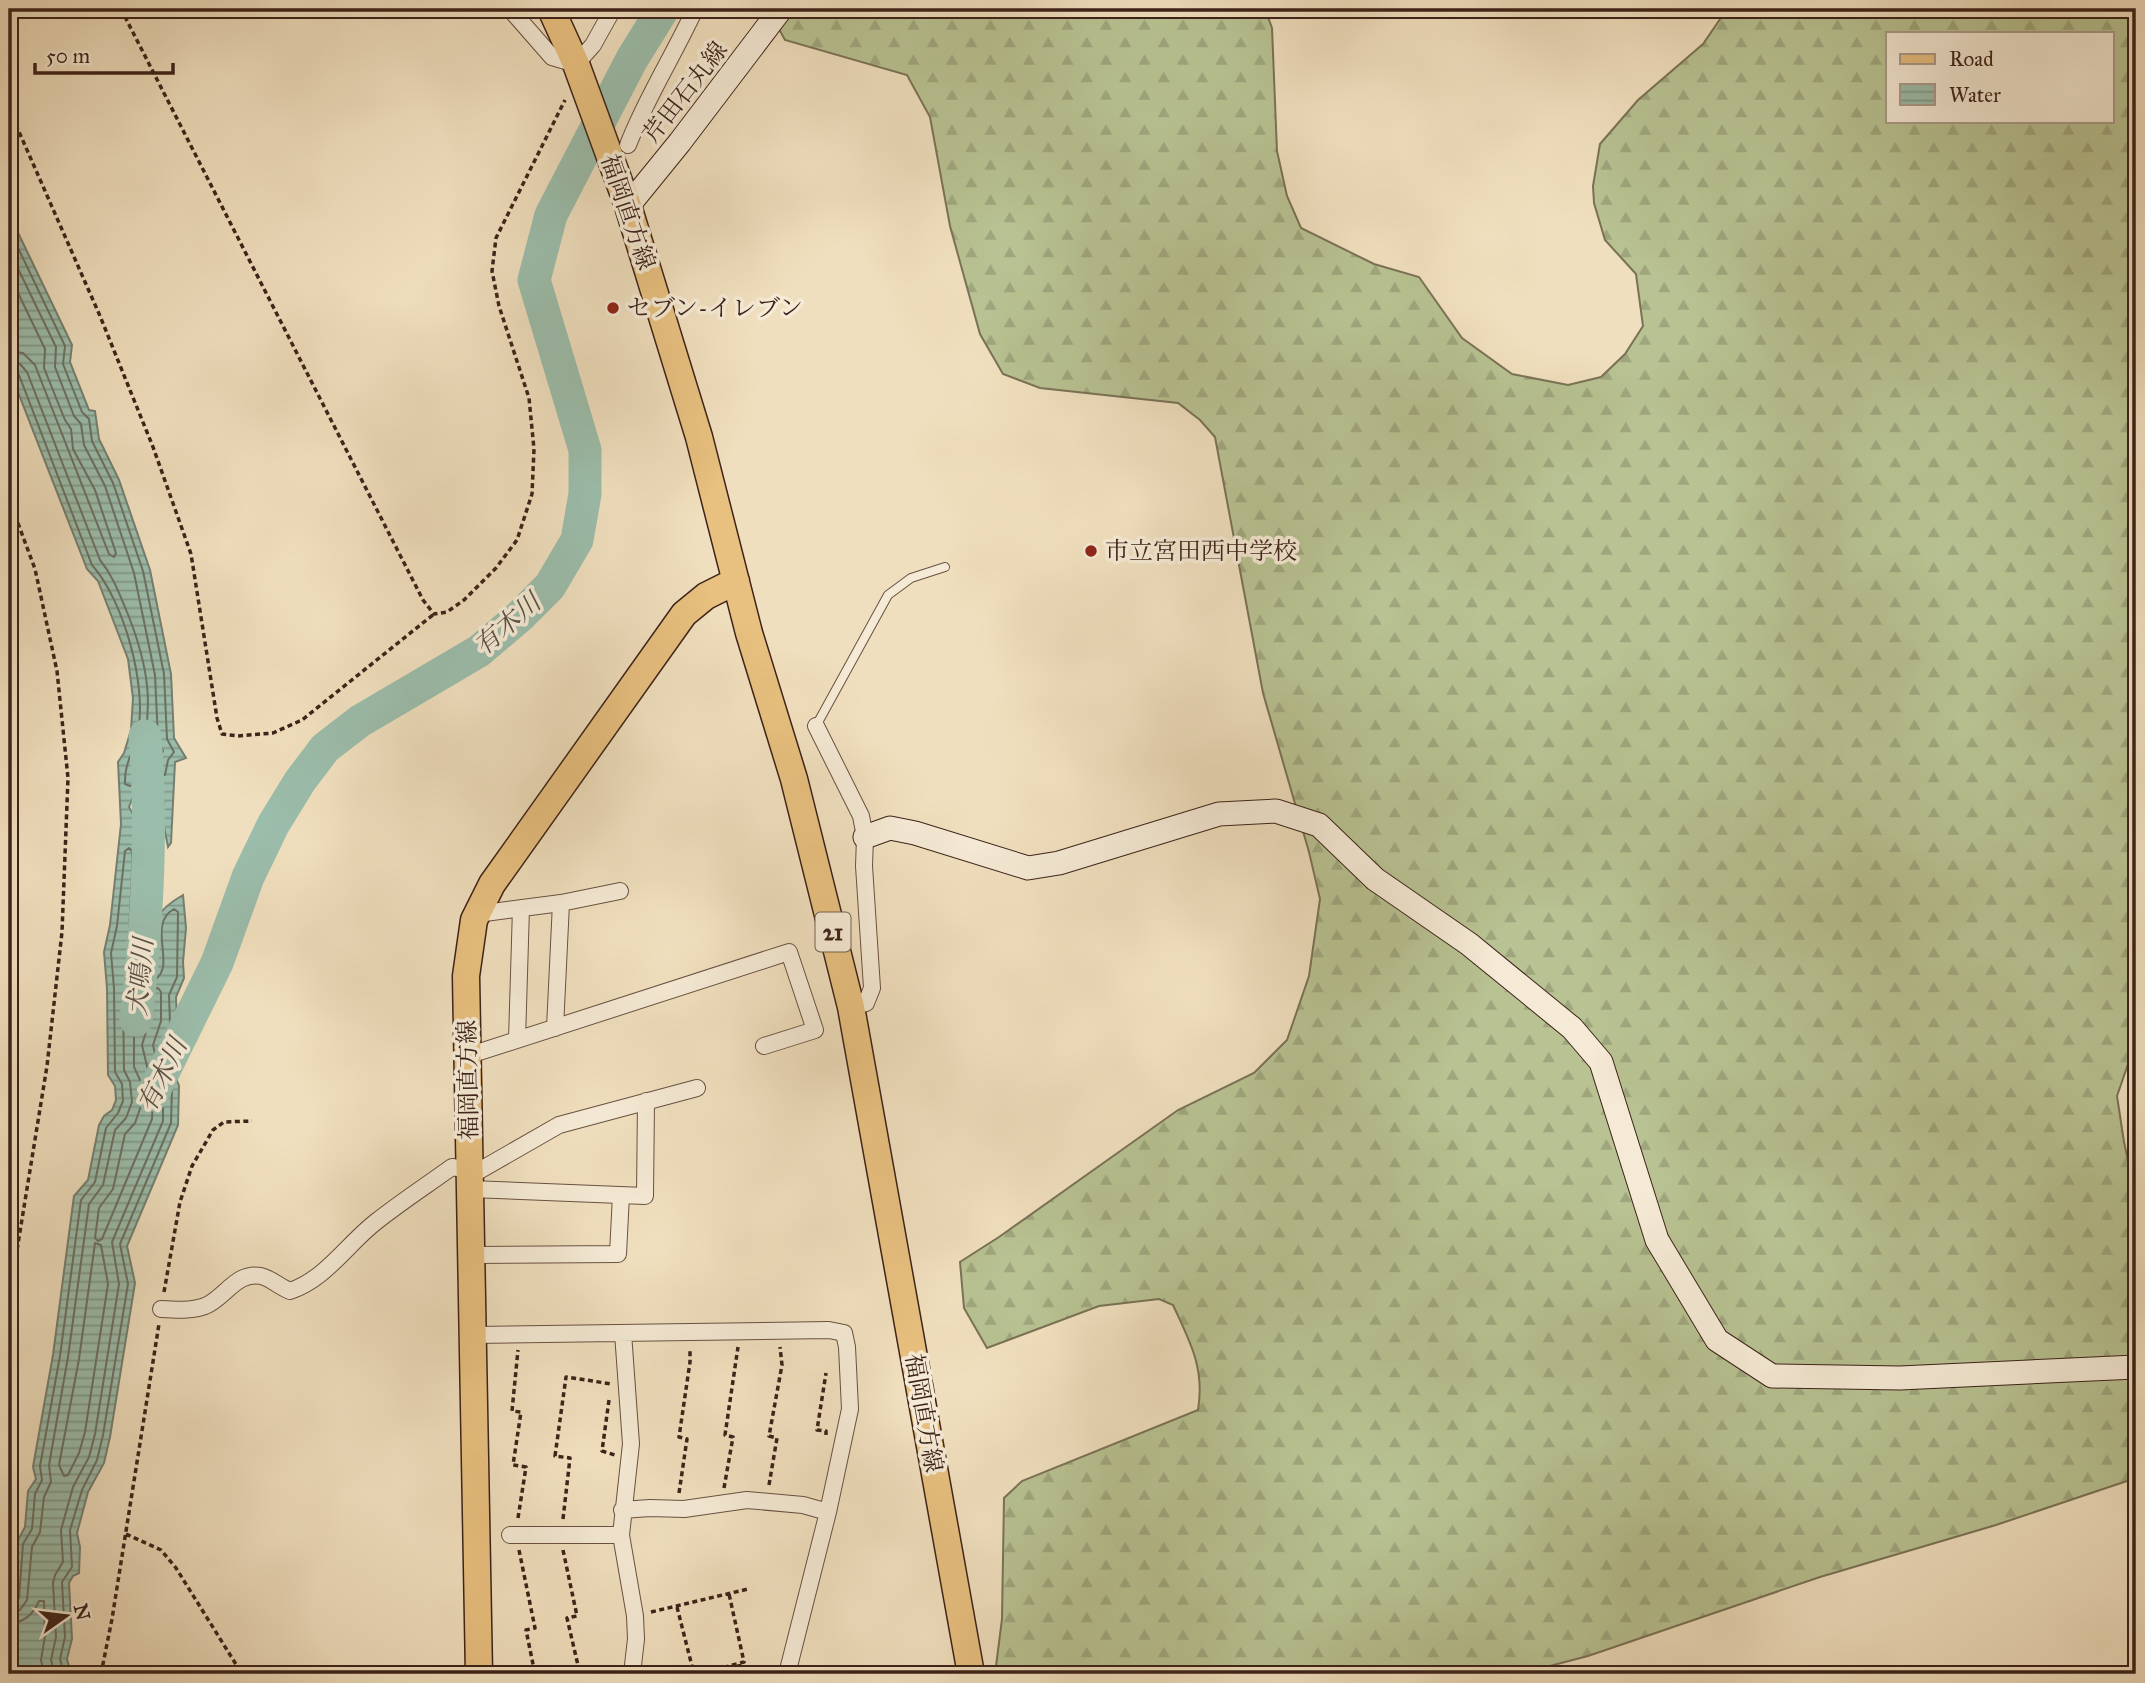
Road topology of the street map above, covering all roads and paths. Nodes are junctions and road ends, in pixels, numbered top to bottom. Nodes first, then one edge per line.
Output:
1 (121, 9) edge
2 (510, 9) edge
3 (551, 9) edge
4 (613, 9) edge
5 (695, 9) edge
6 (781, 9) edge
7 (579, 73) junction
8 (9, 109) edge
9 (628, 145) dead end
10 (628, 206) junction
11 (9, 499) edge
12 (945, 567) dead end
13 (736, 581) junction
14 (434, 614) junction
15 (816, 726) joint
16 (865, 837) junction
17 (620, 891) dead end
18 (561, 902) junction
19 (521, 908) junction
20 (477, 914) junction
21 (851, 1007) junction
22 (555, 1028) junction
23 (517, 1040) junction
24 (764, 1046) dead end
25 (467, 1056) junction
26 (697, 1088) dead end
27 (646, 1101) junction
28 (252, 1121) dead end
29 (470, 1178) junction
30 (621, 1195) junction
31 (472, 1255) junction
32 (9, 1299) edge
33 (161, 1309) junction
34 (737, 1331) junction
35 (778, 1331) junction
36 (689, 1332) junction
37 (623, 1333) junction
38 (520, 1334) junction
39 (474, 1335) junction
40 (2136, 1367) edge
41 (826, 1373) dead end
42 (625, 1386) dead end
43 (610, 1397) dead end
44 (824, 1444) dead end
45 (617, 1455) dead end
46 (767, 1500) junction
47 (721, 1505) junction
48 (677, 1509) junction
49 (622, 1510) junction
50 (822, 1510) junction
51 (126, 1534) junction
52 (513, 1535) junction
53 (560, 1535) junction
54 (621, 1535) junction
55 (748, 1589) dead end
56 (729, 1594) junction
57 (677, 1607) junction
58 (635, 1616) junction
59 (739, 1664) junction
60 (727, 1667) junction
61 (101, 1674) edge
62 (242, 1674) edge
63 (479, 1674) edge
64 (535, 1674) edge
65 (580, 1674) edge
66 (632, 1674) edge
67 (696, 1674) edge
68 (729, 1674) edge
69 (741, 1674) edge
70 (787, 1674) edge
71 (971, 1674) edge

1 - 14 path
2 - 7 street
3 - 7 main road, 福岡直方線 / 21
4 - 7 street
5 - 9 street
6 - 10 street, 芹田石丸線
7 - 10 main road, 福岡直方線 / 21
7 - 14 path
8 - 14 path
10 - 13 main road, 福岡直方線 / 21
11 - 32 path
12 - 15 lane
13 - 20 main road, 福岡直方線
13 - 21 main road, 福岡直方線 / 21
15 - 16 street
16 - 21 street
16 - 40 street
17 - 18 street
18 - 19 street
18 - 22 street
19 - 20 street
19 - 23 street
20 - 25 main road, 福岡直方線
21 - 71 main road, 福岡直方線 / 21
22 - 23 street
22 - 24 street
23 - 25 street
25 - 29 main road, 福岡直方線
26 - 27 street
27 - 29 street
27 - 30 street
28 - 33 path
29 - 30 street
29 - 31 main road, 福岡直方線
29 - 33 street
30 - 31 street
31 - 39 main road, 福岡直方線
33 - 51 path
34 - 35 street
34 - 36 street
34 - 47 path
35 - 46 path
35 - 50 street
36 - 37 street
36 - 48 path
37 - 38 street
37 - 49 street
38 - 39 street
38 - 52 path
39 - 63 main road, 福岡直方線
41 - 44 path
42 - 53 path
43 - 45 path
46 - 47 street
46 - 50 street
47 - 48 street
48 - 49 street
49 - 54 street
50 - 70 street
51 - 61 path
51 - 62 path
52 - 53 street
52 - 64 path
53 - 54 street
53 - 65 path
54 - 58 street
55 - 56 path
56 - 57 path
56 - 59 path
57 - 58 path
57 - 67 path
58 - 66 street
59 - 60 path
59 - 69 path
60 - 67 path
60 - 68 path

